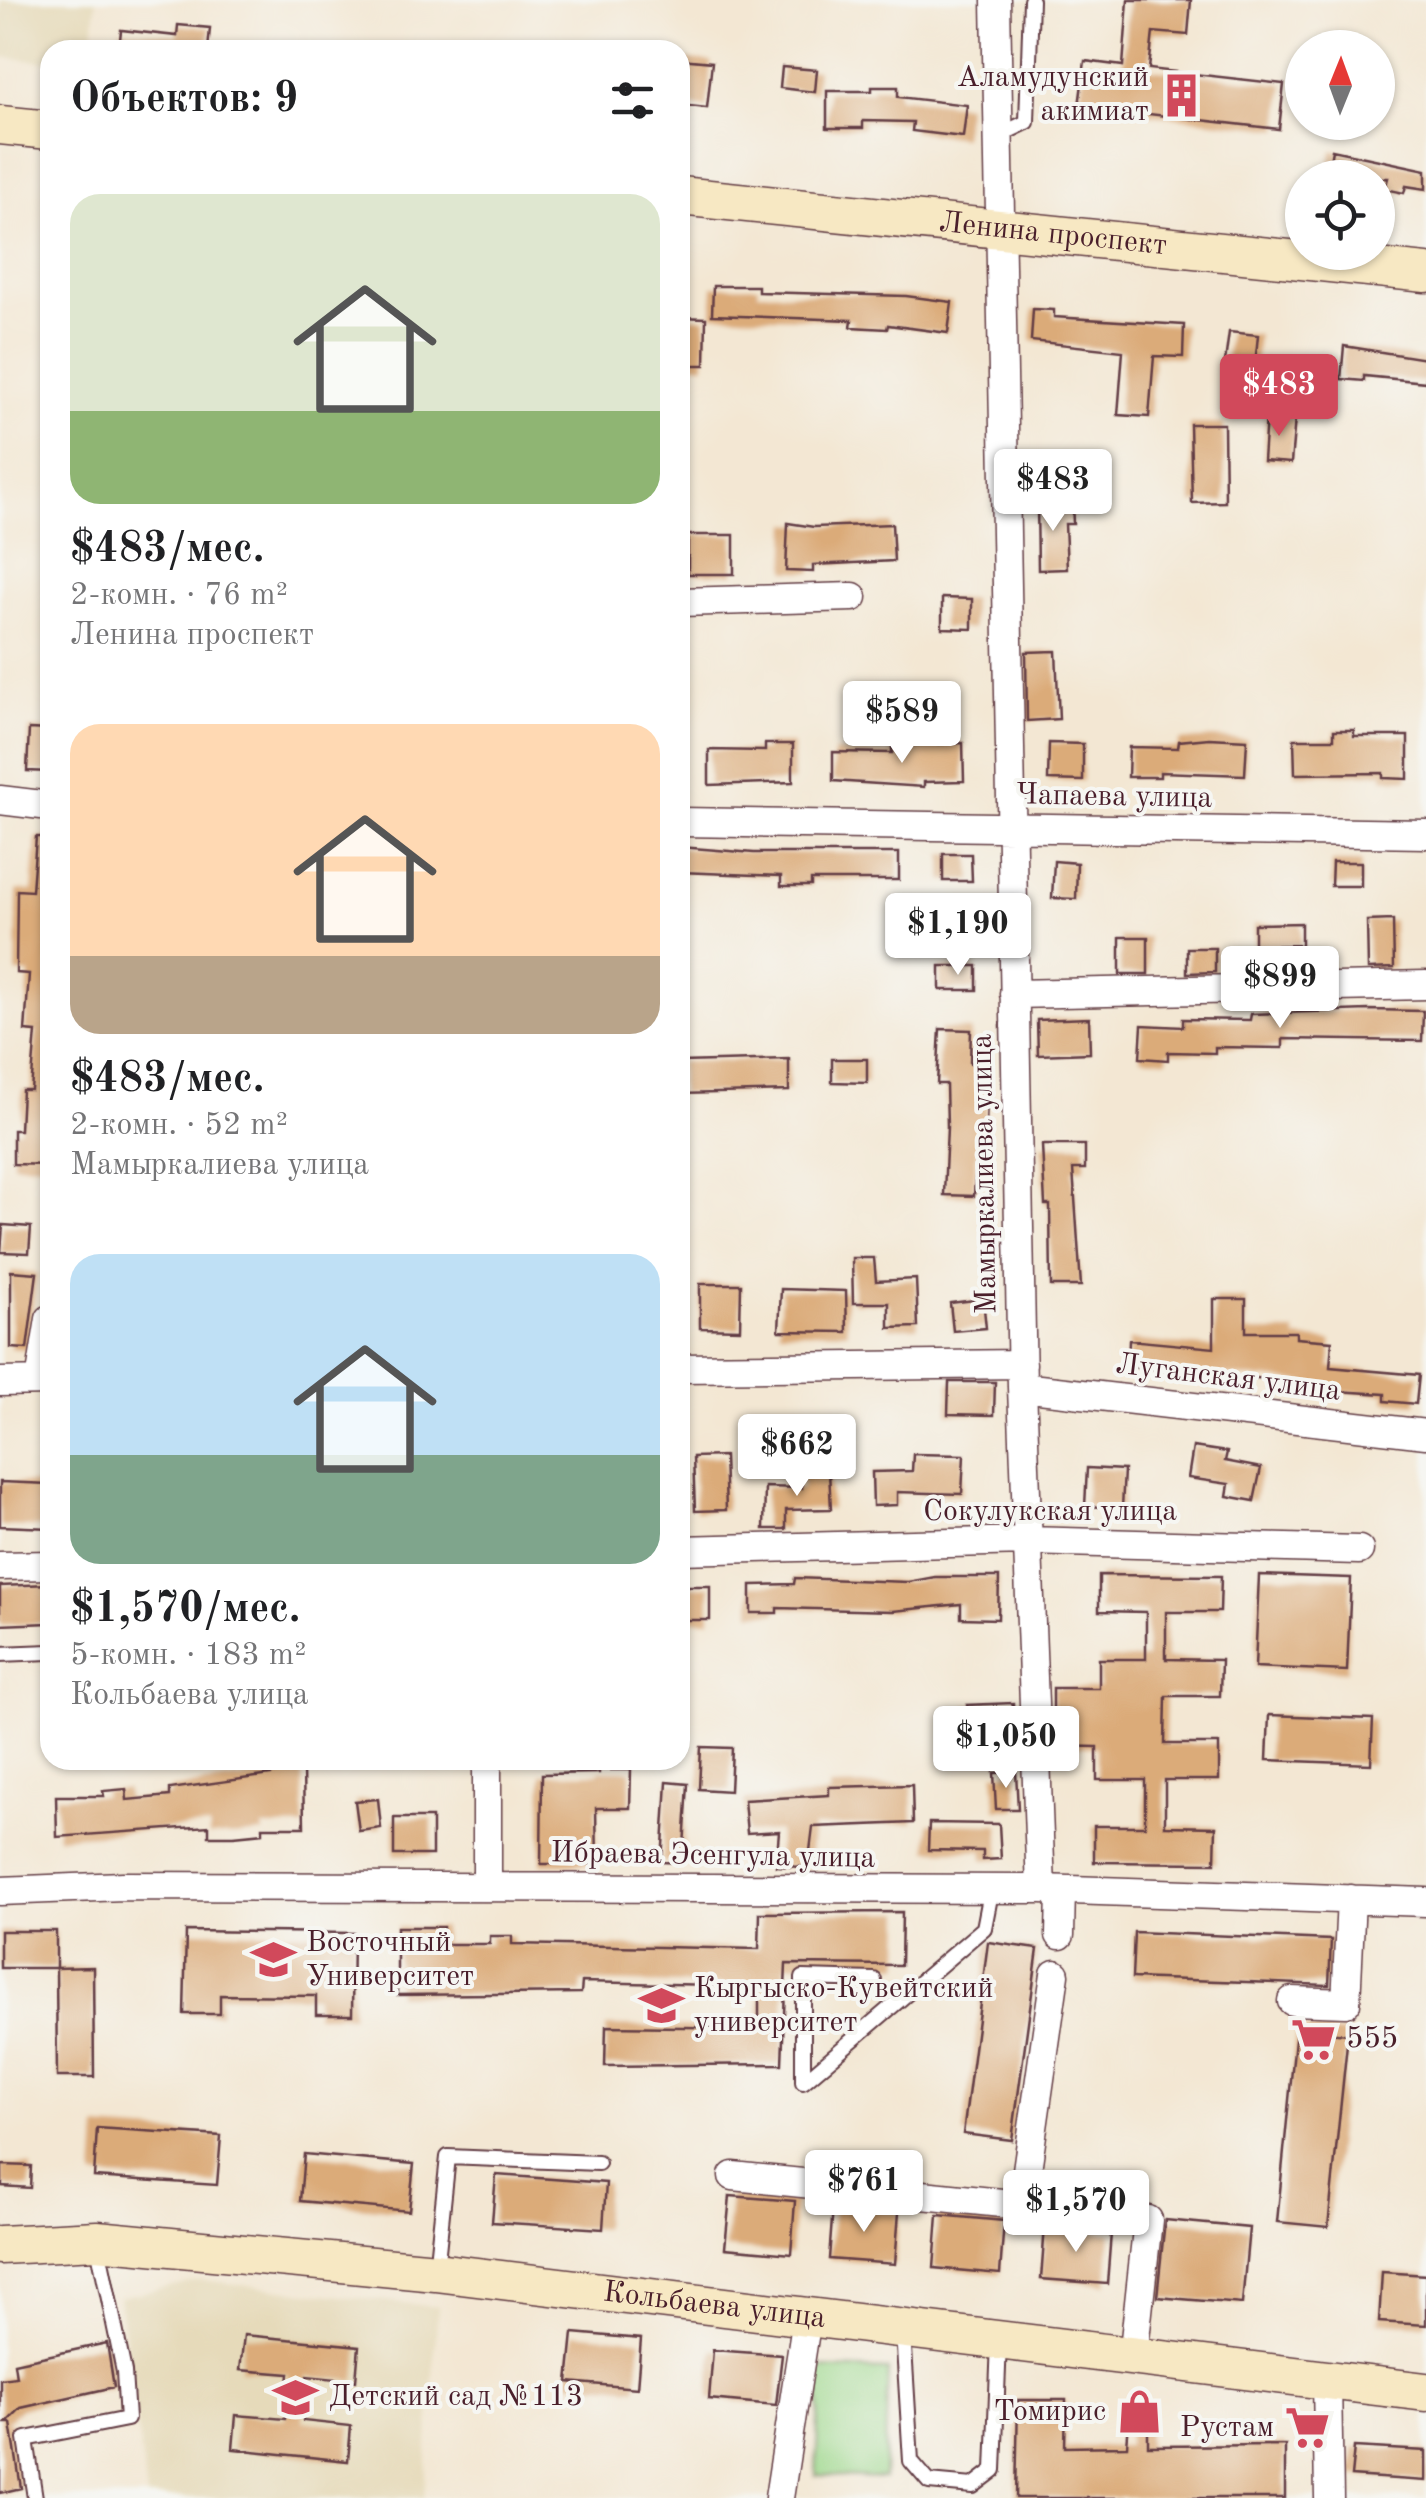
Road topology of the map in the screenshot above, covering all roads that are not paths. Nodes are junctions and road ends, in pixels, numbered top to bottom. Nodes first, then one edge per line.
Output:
1 (996, 0) edge
2 (1032, 0) edge
3 (0, 125) edge
4 (40, 129) edge
5 (1000, 136) junction
6 (690, 197) edge
7 (1001, 228) junction
8 (1426, 273) edge
9 (853, 597) dead end
10 (690, 602) edge
11 (0, 800) edge
12 (40, 805) edge
13 (690, 822) edge
14 (1010, 828) junction
15 (1426, 834) edge
16 (1426, 985) edge
17 (1014, 994) junction
18 (690, 1368) edge
19 (40, 1373) edge
20 (1022, 1376) junction
21 (0, 1382) edge
22 (1426, 1434) edge
23 (1028, 1541) junction
24 (690, 1550) edge
25 (1359, 1550) dead end
26 (40, 1565) edge
27 (0, 1566) edge
28 (40, 1652) edge
29 (0, 1654) edge
30 (487, 1770) edge
31 (487, 1886) junction
32 (1051, 1890) junction
33 (0, 1891) edge
34 (991, 1892) junction
35 (1351, 1899) junction
36 (1426, 1902) edge
37 (1060, 1935) dead end
38 (1055, 1974) dead end
39 (874, 1980) dead end
40 (1292, 2001) dead end
41 (598, 2162) dead end
42 (733, 2176) dead end
43 (1022, 2205) junction
44 (96, 2240) junction
45 (0, 2245) edge
46 (436, 2272) junction
47 (807, 2318) junction
48 (903, 2330) junction
49 (999, 2342) junction
50 (1133, 2358) junction
51 (1327, 2380) junction
52 (1426, 2392) edge
53 (35, 2498) edge
54 (779, 2498) edge
55 (1329, 2498) edge

1 - 5 street, Мамыркалиева улица
2 - 5 lane
3 - 4 main road
5 - 7 street, Мамыркалиева улица
6 - 7 main road, Ленина проспект
7 - 8 main road, Ленина проспект
7 - 14 street, Мамыркалиева улица
9 - 10 street
11 - 12 street
13 - 14 street, Чапаева улица
14 - 15 street, Чапаева улица
14 - 17 street, Мамыркалиева улица
16 - 17 street
17 - 20 street, Мамыркалиева улица
18 - 20 street, Луганская улица
19 - 21 street
20 - 22 street, Луганская улица
20 - 23 street, Мамыркалиева улица
23 - 24 street, Сокулукская улица
23 - 25 street, Сокулукская улица
23 - 32 street, Мамыркалиева улица
26 - 27 street
28 - 29 lane
30 - 31 street
31 - 33 street, Ибраева Эсенгула улица
31 - 34 street, Ибраева Эсенгула улица
32 - 34 street, Ибраева Эсенгула улица
32 - 35 street, Ибраева Эсенгула улица
32 - 37 street, Мамыркалиева улица
34 - 39 lane
35 - 36 street, Ибраева Эсенгула улица
35 - 40 street
38 - 43 street
41 - 46 lane
42 - 43 street
43 - 50 street
44 - 45 main road, Кольбаева улица
44 - 46 main road, Кольбаева улица
44 - 53 lane
46 - 47 main road, Кольбаева улица
47 - 48 main road, Кольбаева улица
47 - 54 street
48 - 49 main road, Кольбаева улица
48 - 49 lane
49 - 50 main road, Кольбаева улица
50 - 51 main road, Кольбаева улица
51 - 52 main road, Кольбаева улица
51 - 55 street

